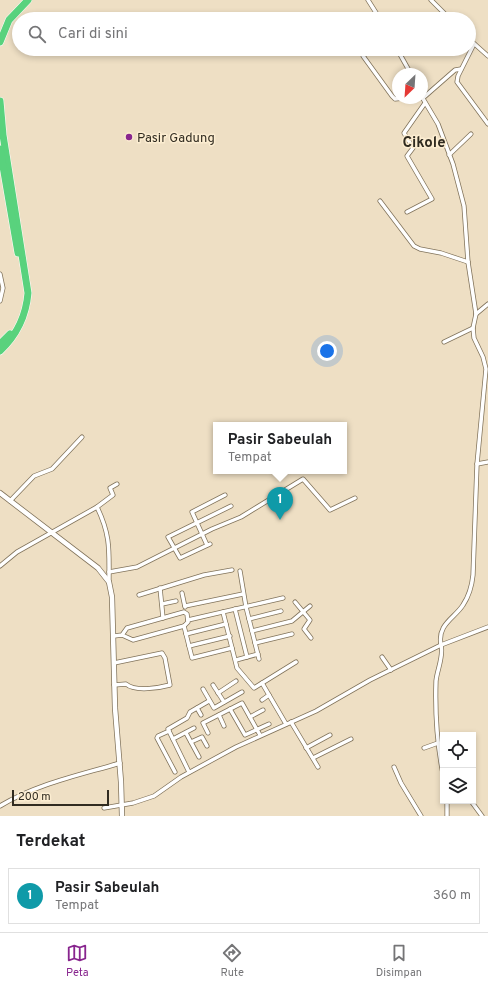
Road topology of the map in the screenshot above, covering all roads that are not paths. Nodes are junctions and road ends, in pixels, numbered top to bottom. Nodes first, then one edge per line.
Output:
1 (28, 0) edge
2 (368, 0) edge
3 (431, 0) edge
4 (17, 12) edge
5 (376, 12) edge
6 (443, 12) edge
7 (12, 17) edge
8 (0, 42) edge
9 (476, 46) edge
10 (363, 56) edge
11 (401, 56) edge
12 (468, 56) edge
13 (488, 56) edge
14 (408, 68) edge
15 (462, 69) junction
16 (428, 92) edge
17 (392, 96) edge
18 (0, 102) edge
19 (424, 104) edge
20 (426, 104) edge
21 (0, 117) edge
22 (488, 124) edge
23 (472, 134) dead end
24 (3, 135) junction
25 (0, 149) edge
26 (449, 155) junction
27 (380, 202) dead end
28 (407, 212) dead end
29 (468, 262) junction
30 (0, 274) edge
31 (0, 301) edge
32 (488, 304) edge
33 (476, 314) junction
34 (473, 328) junction
35 (444, 342) dead end
36 (0, 344) edge
37 (0, 351) edge
38 (82, 437) dead end
39 (488, 462) edge
40 (477, 464) junction
41 (117, 484) dead end
42 (0, 493) edge
43 (225, 495) dead end
44 (355, 498) dead end
45 (10, 500) junction
46 (231, 506) dead end
47 (97, 507) junction
48 (197, 523) junction
49 (52, 533) junction
50 (202, 534) junction
51 (174, 548) junction
52 (0, 566) edge
53 (232, 570) dead end
54 (240, 570) dead end
55 (109, 572) junction
56 (109, 582) junction
57 (160, 588) junction
58 (182, 593) dead end
59 (243, 594) junction
60 (139, 595) dead end
61 (283, 598) dead end
62 (176, 601) dead end
63 (295, 602) dead end
64 (162, 604) junction
65 (184, 606) junction
66 (310, 606) dead end
67 (246, 607) junction
68 (235, 609) junction
69 (281, 611) dead end
70 (186, 612) junction
71 (223, 612) junction
72 (303, 612) junction
73 (162, 618) junction
74 (249, 619) junction
75 (188, 620) junction
76 (226, 624) junction
77 (184, 626) junction
78 (488, 627) edge
79 (252, 631) junction
80 (186, 634) junction
81 (292, 634) dead end
82 (122, 635) junction
83 (114, 636) junction
84 (230, 636) junction
85 (311, 638) dead end
86 (255, 643) junction
87 (441, 645) junction
88 (188, 646) junction
89 (232, 648) junction
90 (258, 654) junction
91 (247, 657) junction
92 (382, 657) dead end
93 (259, 659) dead end
94 (236, 660) junction
95 (296, 662) dead end
96 (114, 663) junction
97 (390, 670) junction
98 (236, 682) dead end
99 (262, 683) junction
100 (213, 685) dead end
101 (114, 686) junction
102 (203, 689) dead end
103 (242, 692) dead end
104 (218, 693) junction
105 (269, 695) junction
106 (262, 700) dead end
107 (209, 701) junction
108 (224, 702) junction
109 (198, 708) junction
110 (230, 709) junction
111 (262, 710) dead end
112 (201, 715) dead end
113 (219, 715) junction
114 (250, 717) junction
115 (291, 722) junction
116 (269, 724) dead end
117 (286, 724) junction
118 (224, 726) dead end
119 (194, 728) dead end
120 (169, 730) junction
121 (257, 730) junction
122 (186, 732) junction
123 (208, 733) dead end
124 (260, 735) junction
125 (330, 735) dead end
126 (351, 739) dead end
127 (173, 740) junction
128 (191, 742) junction
129 (438, 743) junction
130 (207, 746) dead end
131 (306, 748) junction
132 (424, 748) dead end
133 (199, 757) dead end
134 (313, 758) junction
135 (120, 763) junction
136 (318, 767) dead end
137 (394, 767) dead end
138 (442, 768) edge
139 (175, 772) dead end
140 (189, 772) junction
141 (447, 804) edge
142 (473, 804) edge
143 (122, 805) junction
144 (0, 806) edge
145 (104, 808) dead end
146 (122, 816) edge
147 (421, 816) edge
148 (447, 816) edge
149 (482, 816) edge

1 - 4 highway
2 - 5 street
3 - 6 street
7 - 8 highway
9 - 13 street
10 - 17 street
11 - 14 street
12 - 15 street
15 - 16 street
15 - 22 street
18 - 24 highway
19 - 28 street
20 - 26 street
21 - 24 highway
23 - 26 street
24 - 37 highway
25 - 36 highway
26 - 29 street
27 - 29 street
29 - 33 street
30 - 31 street
32 - 33 street
33 - 34 street
34 - 35 street
34 - 40 street
38 - 45 street
39 - 40 street
40 - 87 street
41 - 47 street
42 - 45 street
43 - 48 street
44 - 50 street
45 - 49 street
46 - 48 street
47 - 49 street
47 - 55 street
48 - 50 street
48 - 51 street
49 - 52 street
49 - 56 street
50 - 51 street
50 - 51 street
51 - 55 street
53 - 57 street
54 - 59 street
55 - 56 street
56 - 83 street
57 - 60 street
57 - 64 street
58 - 65 street
59 - 65 street
59 - 67 street
61 - 67 street
62 - 64 street
63 - 72 street
64 - 73 street
65 - 70 street
66 - 72 street
67 - 68 street
67 - 74 street
68 - 71 street
68 - 91 street
69 - 74 street
70 - 73 street
70 - 75 street
71 - 75 street
71 - 76 street
72 - 79 street
72 - 85 street
73 - 82 street
74 - 79 street
75 - 77 street
76 - 80 street
76 - 84 street
77 - 80 street
77 - 82 street
78 - 87 street
79 - 86 street
80 - 88 street
81 - 86 street
82 - 83 street
83 - 96 street
84 - 88 street
84 - 89 street
86 - 90 street
87 - 97 street
87 - 129 street
88 - 89 street
89 - 94 street
90 - 91 street
90 - 93 street
91 - 94 street
92 - 97 street
94 - 99 street
95 - 99 street
96 - 101 street
96 - 101 street
97 - 115 street
98 - 104 street
99 - 105 street
100 - 104 street
101 - 135 street
102 - 107 street
103 - 108 street
104 - 108 street
105 - 106 street
105 - 117 street
107 - 108 street
107 - 109 street
109 - 112 street
109 - 120 street
110 - 113 street
110 - 114 street
110 - 121 street
111 - 114 street
113 - 118 street
113 - 123 street
114 - 121 street
115 - 117 street
115 - 131 street
116 - 121 street
117 - 124 street
119 - 122 street
120 - 127 street
120 - 139 street
121 - 124 street
122 - 127 street
122 - 128 street
124 - 140 street
125 - 131 street
126 - 134 street
127 - 140 street
128 - 130 street
128 - 133 street
129 - 132 street
129 - 138 street
131 - 134 street
134 - 136 street
135 - 143 street
135 - 144 street
137 - 147 street
140 - 143 street
141 - 148 street
142 - 149 street
143 - 145 street
143 - 146 street

